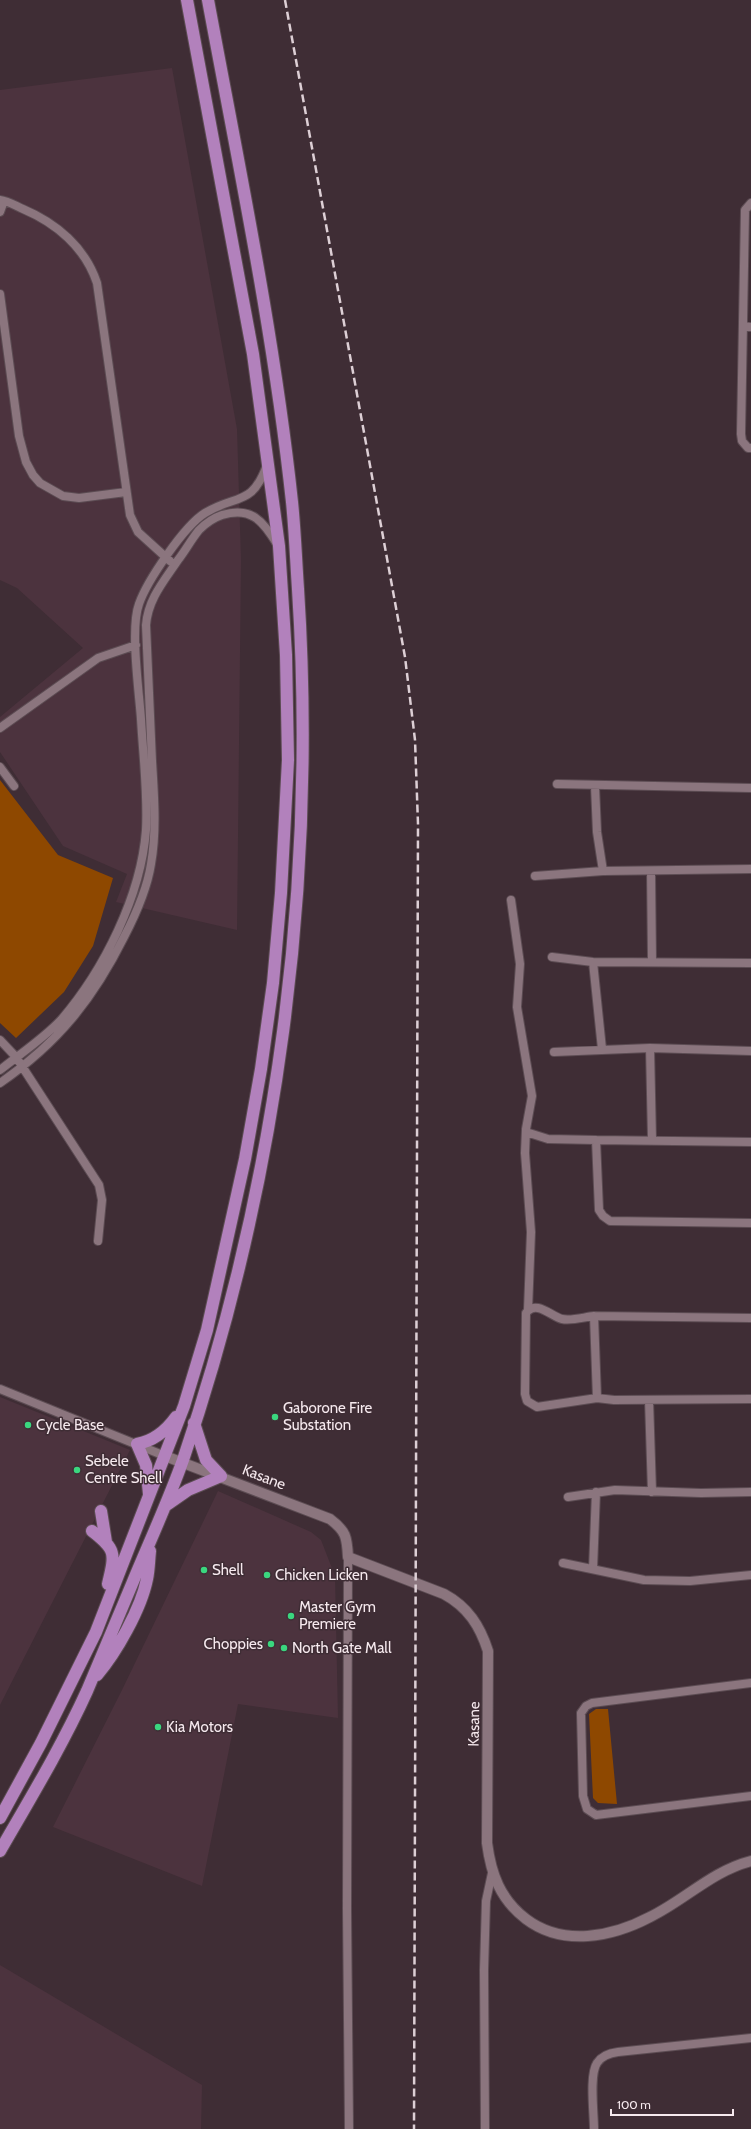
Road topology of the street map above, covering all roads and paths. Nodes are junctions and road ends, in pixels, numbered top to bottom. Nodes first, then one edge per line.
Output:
1 (187, 0) edge
2 (208, 0) edge
3 (2, 200) edge
4 (751, 203) edge
5 (0, 212) edge
6 (0, 294) edge
7 (747, 326) edge
8 (751, 448) edge
9 (268, 460) junction
10 (126, 492) junction
11 (279, 546) junction
12 (166, 558) junction
13 (175, 565) junction
14 (136, 645) junction
15 (0, 728) edge
16 (0, 767) edge
17 (557, 784) dead end
18 (14, 786) dead end
19 (595, 786) junction
20 (751, 788) edge
21 (751, 869) edge
22 (603, 871) junction
23 (651, 871) junction
24 (535, 876) dead end
25 (511, 900) dead end
26 (552, 957) dead end
27 (593, 962) junction
28 (652, 962) junction
29 (751, 963) edge
30 (0, 1040) edge
31 (602, 1048) junction
32 (650, 1048) junction
33 (554, 1052) dead end
34 (751, 1052) edge
35 (16, 1057) junction
36 (22, 1067) junction
37 (0, 1070) edge
38 (0, 1083) edge
39 (526, 1132) junction
40 (596, 1140) junction
41 (652, 1140) junction
42 (751, 1142) edge
43 (751, 1223) edge
44 (98, 1241) dead end
45 (528, 1310) junction
46 (594, 1316) junction
47 (751, 1318) edge
48 (0, 1389) edge
49 (597, 1398) junction
50 (751, 1399) edge
51 (649, 1400) junction
52 (184, 1406) junction
53 (194, 1423) junction
54 (136, 1444) junction
55 (165, 1456) junction
56 (182, 1462) junction
57 (221, 1476) junction
58 (596, 1492) junction
59 (652, 1492) junction
60 (751, 1492) edge
61 (150, 1496) junction
62 (568, 1497) dead end
63 (165, 1506) junction
64 (101, 1511) dead end
65 (92, 1531) dead end
66 (106, 1542) junction
67 (348, 1557) junction
68 (563, 1563) dead end
69 (593, 1569) junction
70 (751, 1575) edge
71 (96, 1632) junction
72 (751, 1683) edge
73 (751, 1796) edge
74 (0, 1818) edge
75 (0, 1851) edge
76 (751, 1861) edge
77 (492, 1874) junction
78 (751, 2038) edge
79 (349, 2129) edge
80 (485, 2129) edge
81 (594, 2129) edge

1 - 9 highway
2 - 53 highway
3 - 5 street
3 - 10 street
4 - 7 street
6 - 10 street
7 - 8 street
9 - 11 highway
9 - 12 street
10 - 12 street
11 - 13 street
11 - 52 highway
12 - 13 street
12 - 14 street
13 - 36 street
14 - 15 street
14 - 35 street
16 - 18 street
17 - 19 street
19 - 20 street
19 - 22 street
21 - 23 street
22 - 23 street
22 - 24 street
23 - 28 street
25 - 39 street
26 - 27 street
27 - 28 street
27 - 31 street
28 - 29 street
30 - 35 street
31 - 32 street
31 - 33 street
32 - 34 street
32 - 41 street
35 - 36 street
35 - 37 street
36 - 38 street
36 - 44 street
39 - 40 street
39 - 45 street
40 - 41 street
40 - 43 street
41 - 42 street
45 - 46 street
45 - 49 street
46 - 47 street
46 - 49 street
48 - 54 street
49 - 51 street
50 - 51 street
51 - 59 street
52 - 54 highway
52 - 55 highway
53 - 56 highway
53 - 57 highway
54 - 55 street
54 - 61 highway
55 - 56 street, Kasane
55 - 61 highway
56 - 57 street, Kasane
56 - 63 highway
57 - 63 highway
57 - 67 street, Kasane
58 - 59 street
58 - 62 street
58 - 69 street
59 - 60 street
61 - 71 highway
63 - 75 highway
64 - 66 highway
65 - 66 highway
66 - 71 highway
67 - 77 street, Kasane
67 - 79 street
68 - 69 street
69 - 70 street
71 - 74 highway
72 - 73 street
76 - 77 street, Kasane
77 - 80 street
78 - 81 street

